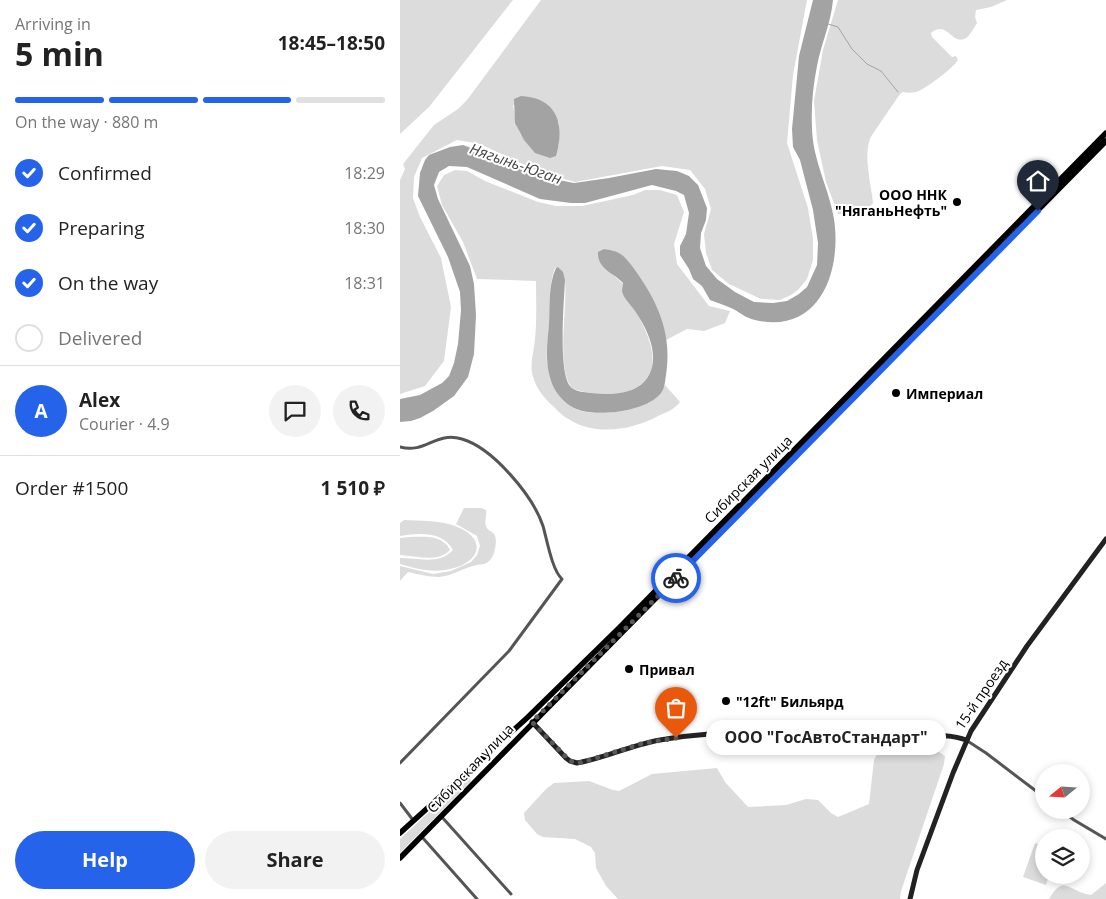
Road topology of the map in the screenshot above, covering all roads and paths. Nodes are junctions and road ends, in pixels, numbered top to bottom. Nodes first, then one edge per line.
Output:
1 (1106, 133) edge
2 (1106, 141) edge
3 (960, 285) junction
4 (400, 447) edge
5 (1106, 539) edge
6 (530, 720) junction
7 (966, 740) junction
8 (490, 752) junction
9 (496, 759) junction
10 (400, 763) edge
11 (468, 772) junction
12 (475, 781) junction
13 (1035, 790) edge
14 (400, 803) edge
15 (441, 816) junction
16 (1073, 819) edge
17 (414, 821) junction
18 (400, 833) edge
19 (421, 837) junction
20 (1106, 839) edge
21 (400, 858) edge
22 (511, 894) dead end
23 (477, 899) edge
24 (910, 899) edge

1 - 3 main road, Сибирская улица
2 - 3 main road, Сибирская улица
3 - 6 main road, Сибирская улица
4 - 10 street
5 - 7 street, 15-й проезд
6 - 7 street, 15-й проезд
6 - 8 main road, Сибирская улица
6 - 9 main road, Сибирская улица
7 - 13 street
7 - 24 street
8 - 9 main road
8 - 11 main road, Сибирская улица
9 - 12 main road, Сибирская улица
11 - 12 main road
11 - 17 main road, Сибирская улица
12 - 15 main road, Сибирская улица
14 - 17 street
15 - 19 main road, Сибирская улица
15 - 22 street
16 - 20 street
17 - 18 main road, Сибирская улица
19 - 21 main road, Сибирская улица
19 - 23 street

